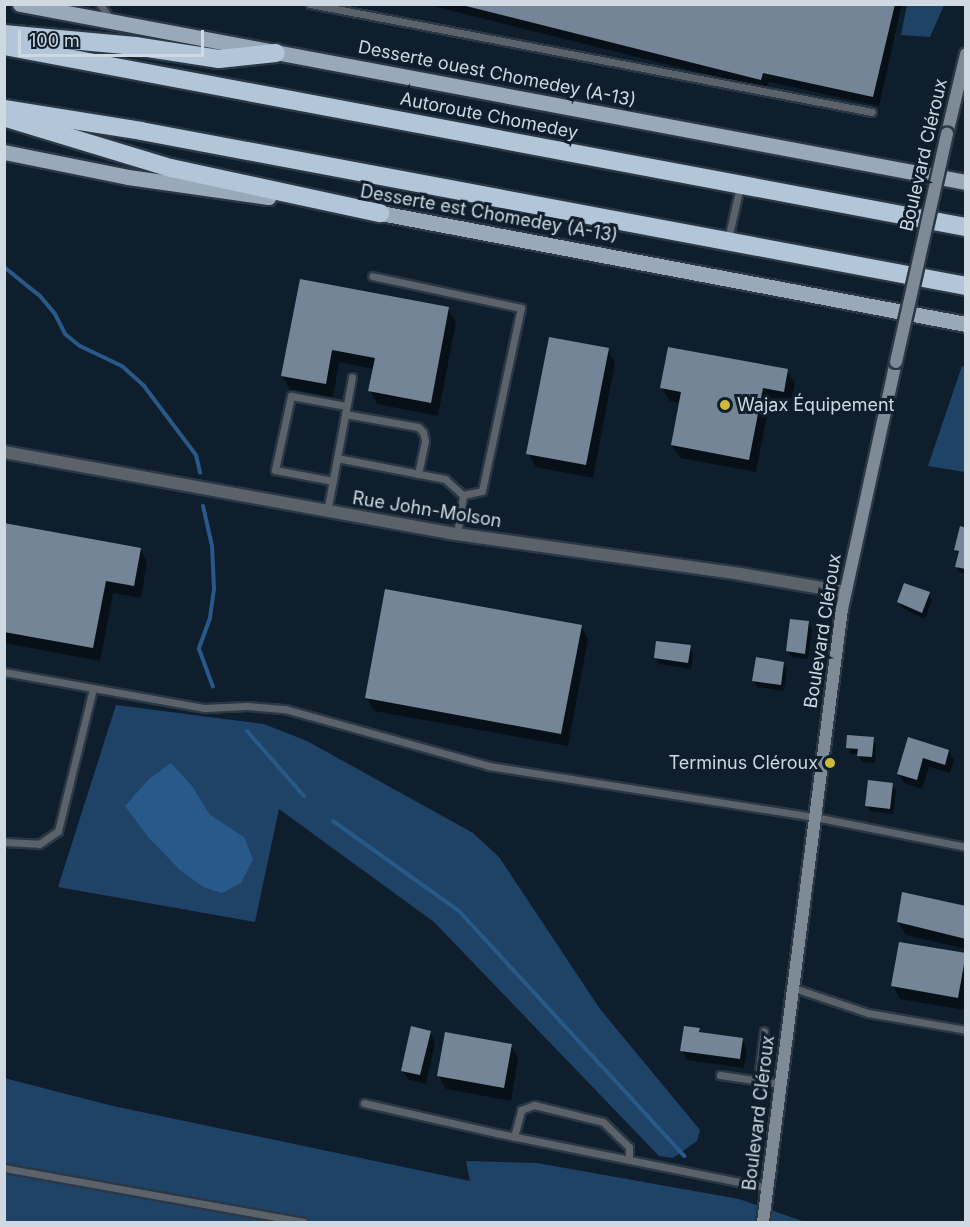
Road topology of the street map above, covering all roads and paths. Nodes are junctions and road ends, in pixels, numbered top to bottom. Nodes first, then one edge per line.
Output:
1 (100, 4) edge
2 (310, 4) edge
3 (24, 5) edge
4 (112, 21) junction
5 (4, 34) edge
6 (4, 46) edge
7 (276, 53) junction
8 (966, 54) edge
9 (4, 109) edge
10 (872, 112) dead end
11 (4, 118) edge
12 (4, 152) edge
13 (966, 182) edge
14 (740, 184) junction
15 (380, 213) junction
16 (966, 227) edge
17 (728, 242) junction
18 (372, 276) dead end
19 (966, 286) edge
20 (966, 324) edge
21 (352, 376) dead end
22 (346, 410) junction
23 (4, 452) edge
24 (337, 458) junction
25 (418, 474) junction
26 (333, 481) junction
27 (463, 495) junction
28 (327, 512) junction
29 (457, 534) junction
30 (845, 592) junction
31 (4, 672) edge
32 (93, 688) junction
33 (815, 817) junction
34 (4, 842) edge
35 (966, 847) edge
36 (794, 988) junction
37 (966, 1030) edge
38 (764, 1031) dead end
39 (720, 1074) dead end
40 (758, 1080) junction
41 (781, 1084) junction
42 (364, 1103) dead end
43 (514, 1137) junction
44 (629, 1160) junction
45 (4, 1168) edge
46 (768, 1188) junction
47 (303, 1222) edge
48 (764, 1222) edge

1 - 4 lane
2 - 10 lane
3 - 4 main road, Desserte ouest Chomedey (A-13)
4 - 7 main road, Desserte ouest Chomedey (A-13)
5 - 7 highway
6 - 14 highway, Autoroute Chomedey
7 - 13 main road, Desserte ouest Chomedey (A-13)
8 - 30 street, Boulevard Cléroux, bridge
9 - 17 highway
11 - 15 highway
12 - 15 main road, Desserte est Chomedey (A-13)
14 - 16 highway, Autoroute Chomedey
14 - 17 lane
15 - 20 main road, Desserte est Chomedey (A-13)
17 - 19 highway
18 - 27 lane
21 - 22 lane
22 - 24 lane
22 - 25 lane
22 - 26 lane
23 - 28 street, Rue John-Molson
24 - 25 lane
24 - 26 lane
25 - 27 lane
26 - 28 lane
27 - 29 lane
28 - 29 street, Rue John-Molson
29 - 30 street, Rue John-Molson
30 - 33 street, Boulevard Cléroux
31 - 32 lane
32 - 33 lane
32 - 34 lane
33 - 35 lane
33 - 36 street, Boulevard Cléroux
36 - 37 lane
36 - 41 street, Boulevard Cléroux
38 - 40 lane
39 - 40 lane
40 - 41 lane
41 - 46 street, Boulevard Cléroux
42 - 43 lane
43 - 44 lane
43 - 44 lane
44 - 46 lane
45 - 47 lane
46 - 48 street, Boulevard Cléroux

